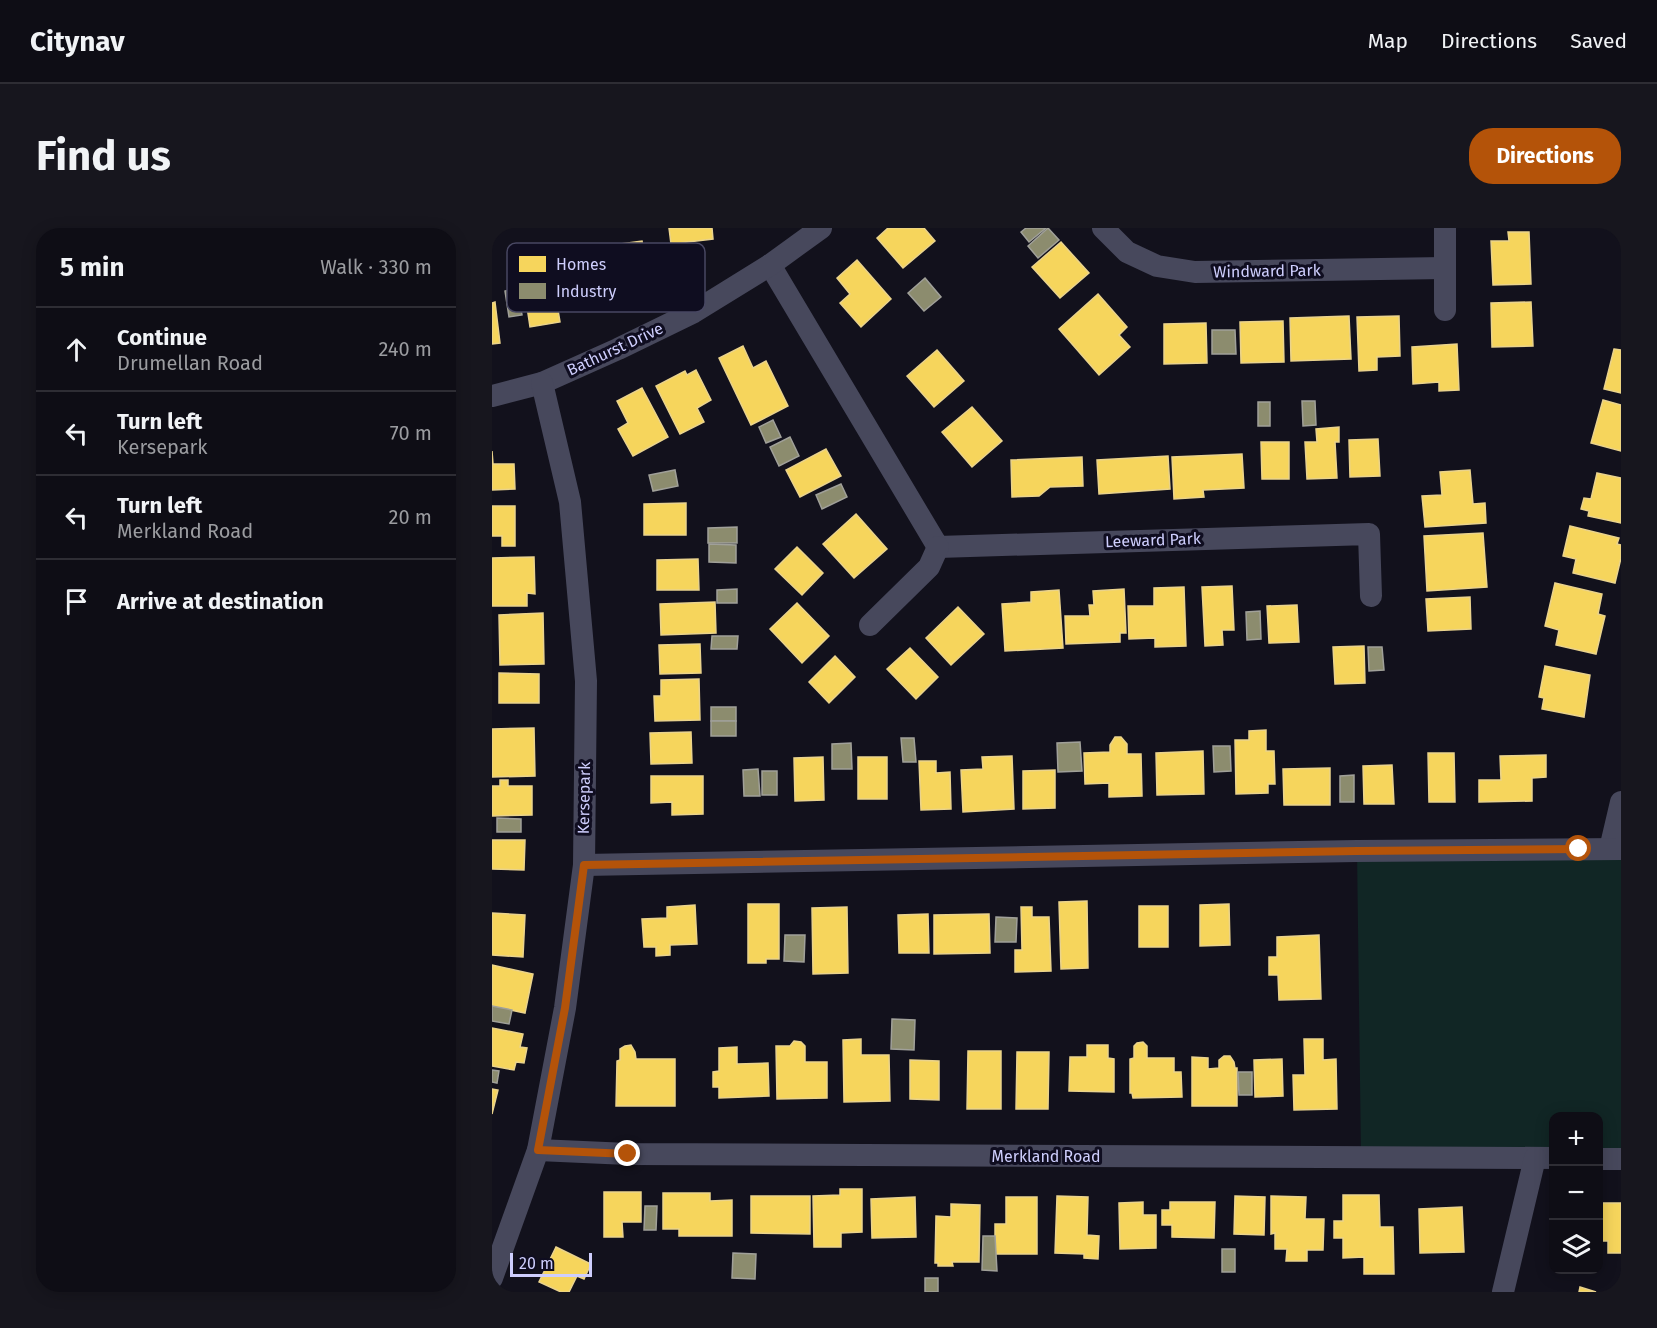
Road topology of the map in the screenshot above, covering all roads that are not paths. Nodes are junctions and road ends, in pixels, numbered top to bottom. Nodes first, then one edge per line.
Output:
1 (822, 228) edge
2 (1103, 228) edge
3 (1444, 228) edge
4 (770, 265) junction
5 (1444, 268) junction
6 (705, 305) edge
7 (1445, 310) dead end
8 (694, 312) edge
9 (542, 383) junction
10 (492, 396) edge
11 (938, 546) junction
12 (1371, 596) dead end
13 (870, 625) dead end
14 (1621, 802) edge
15 (1616, 849) edge
16 (584, 865) junction
17 (538, 1150) junction
18 (1544, 1158) edge
19 (1603, 1159) edge
20 (1621, 1159) edge
21 (492, 1278) edge
22 (1503, 1292) edge

1 - 4 street, Bathurst Drive
2 - 5 street, Windward Park
3 - 5 street
4 - 6 street, Bathurst Drive
4 - 11 street
5 - 7 street
8 - 9 street, Bathurst Drive
9 - 10 street, Bathurst Drive
9 - 16 street, Kersepark
11 - 12 street, Leeward Park
11 - 13 street
14 - 15 street
15 - 16 street
16 - 17 street, Kersepark
17 - 18 street, Merkland Road
17 - 21 street, Kersepark
18 - 22 street
19 - 20 street

